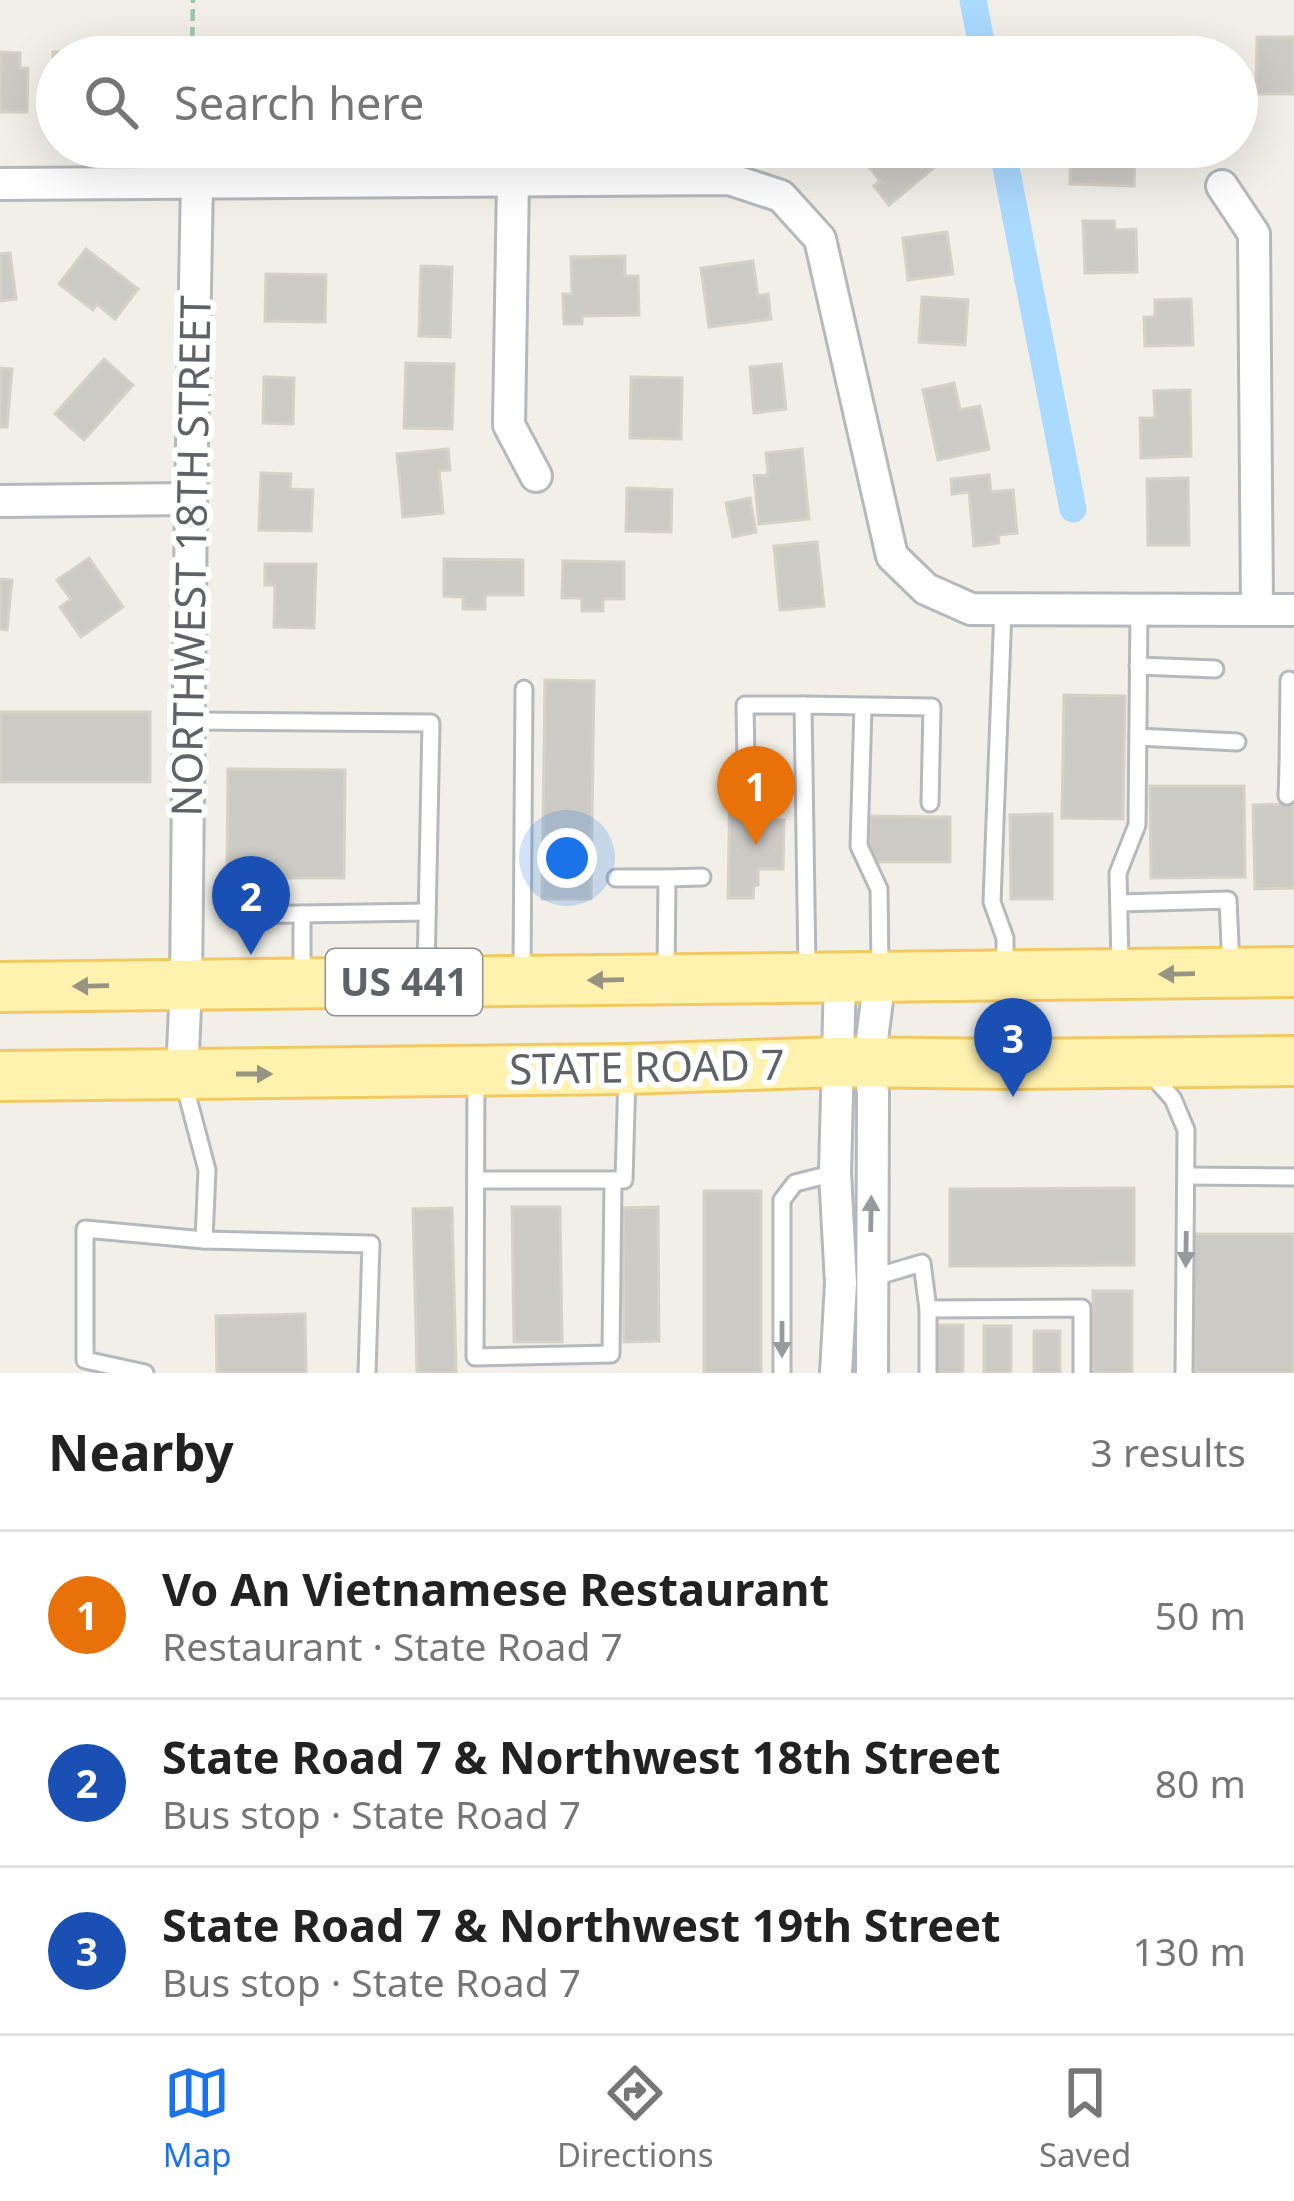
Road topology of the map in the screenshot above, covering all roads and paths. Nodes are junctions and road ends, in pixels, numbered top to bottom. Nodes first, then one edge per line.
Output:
1 (193, 0) edge
2 (192, 36) edge
3 (513, 181) junction
4 (197, 182) junction
5 (0, 184) edge
6 (1222, 186) dead end
7 (536, 476) dead end
8 (190, 499) junction
9 (0, 501) edge
10 (1003, 609) junction
11 (1139, 609) junction
12 (1257, 610) junction
13 (1294, 610) edge
14 (1138, 666) junction
15 (1215, 669) dead end
16 (1289, 680) dead end
17 (524, 689) dead end
18 (802, 705) junction
19 (863, 707) junction
20 (188, 722) junction
21 (1138, 737) junction
22 (1237, 742) dead end
23 (746, 762) dead end
24 (1291, 768) edge
25 (1287, 796) dead end
26 (930, 803) dead end
27 (702, 877) dead end
28 (616, 878) dead end
29 (667, 878) junction
30 (1119, 903) junction
31 (427, 912) junction
32 (302, 914) junction
33 (236, 915) dead end
34 (1294, 972) edge
35 (1231, 973) junction
36 (1120, 974) junction
37 (1005, 976) junction
38 (843, 977) junction
39 (666, 980) junction
40 (522, 981) junction
41 (426, 982) junction
42 (302, 983) junction
43 (186, 985) junction
44 (0, 987) edge
45 (1294, 1061) edge
46 (854, 1063) junction
47 (1141, 1063) junction
48 (627, 1069) junction
49 (476, 1071) junction
50 (182, 1074) junction
51 (0, 1076) edge
52 (835, 1173) junction
53 (1187, 1176) junction
54 (1294, 1177) edge
55 (476, 1180) junction
56 (613, 1180) junction
57 (204, 1240) junction
58 (856, 1281) junction
59 (928, 1309) junction
60 (145, 1373) edge
61 (367, 1373) edge
62 (782, 1373) edge
63 (836, 1373) edge
64 (872, 1373) edge
65 (928, 1373) edge
66 (1082, 1373) edge
67 (1184, 1373) edge

1 - 2 path
3 - 4 street
3 - 7 street
3 - 10 street
4 - 5 street
4 - 8 street, NORTHWEST 18TH STREET
6 - 12 street
8 - 9 street
8 - 20 street, NORTHWEST 18TH STREET
10 - 11 street
10 - 37 lane
11 - 12 street
11 - 14 lane
12 - 13 street
14 - 15 lane
14 - 21 lane
16 - 24 lane
17 - 40 lane
18 - 19 lane
18 - 23 lane
18 - 38 lane
19 - 26 lane
19 - 38 lane
20 - 31 lane
20 - 43 street, NORTHWEST 18TH STREET
21 - 22 lane
21 - 30 lane
24 - 25 lane
27 - 29 lane
28 - 29 lane
29 - 39 lane
30 - 35 lane
30 - 36 lane
31 - 32 lane
31 - 41 lane
32 - 33 lane
32 - 42 lane
34 - 35 main road, STATE ROAD 7 / US 441
35 -> 36 main road, STATE ROAD 7 / US 441
36 - 37 main road, STATE ROAD 7 / US 441
37 - 38 main road, STATE ROAD 7 / US 441
38 - 39 main road, STATE ROAD 7 / US 441
38 - 46 street
39 -> 40 main road, STATE ROAD 7 / US 441
40 - 41 main road, STATE ROAD 7 / US 441
41 - 42 main road, STATE ROAD 7 / US 441
42 - 43 main road, STATE ROAD 7 / US 441
43 -> 44 main road, STATE ROAD 7 / US 441
43 - 50 street, NORTHWEST 18TH STREET
45 - 47 main road, STATE ROAD 7 / US 441
46 - 47 main road, STATE ROAD 7 / US 441
46 - 48 main road, STATE ROAD 7 / US 441
46 - 52 street
58 -> 46 street
47 - 53 lane
48 - 49 main road, STATE ROAD 7 / US 441
48 - 56 lane
50 -> 49 main road, STATE ROAD 7 / US 441
49 - 55 lane
50 - 51 main road, STATE ROAD 7 / US 441
50 - 57 lane
52 - 58 street
52 -> 62 lane
53 - 54 lane
53 -> 67 lane
55 - 56 lane
55 - 56 lane
57 - 60 lane
57 - 61 lane
58 - 59 lane
58 - 63 street
58 - 64 street
59 - 65 lane
59 - 66 lane

